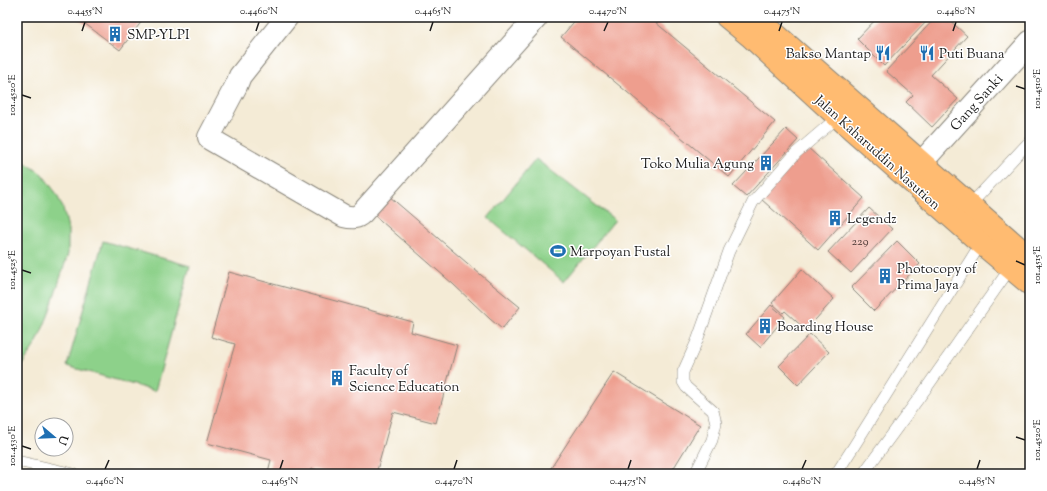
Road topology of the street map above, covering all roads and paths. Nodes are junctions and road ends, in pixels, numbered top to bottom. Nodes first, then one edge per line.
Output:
1 (287, 17) edge
2 (537, 17) edge
3 (727, 17) edge
4 (758, 23) edge
5 (1030, 42) edge
6 (838, 117) junction
7 (1030, 141) edge
8 (921, 163) junction
9 (970, 205) junction
10 (981, 243) junction
11 (1030, 258) edge
12 (1011, 267) junction
13 (1030, 284) edge
14 (17, 461) edge
15 (74, 474) edge
16 (695, 474) edge
17 (836, 474) edge
18 (863, 474) edge

1 - 2 street
3 - 4 highway, Jalan Kaharuddin Nasution
4 - 6 highway, Jalan Kaharuddin Nasution
4 - 8 highway, Jalan Kaharuddin Nasution
5 - 8 street, Gang Sanki
6 - 10 highway, Jalan Kaharuddin Nasution
6 - 16 lane
7 - 9 lane
8 - 9 highway, Jalan Kaharuddin Nasution
9 - 11 highway, Jalan Kaharuddin Nasution
10 - 12 highway, Jalan Kaharuddin Nasution
10 - 17 lane
12 - 13 highway, Jalan Kaharuddin Nasution
12 - 18 lane
14 - 15 lane

